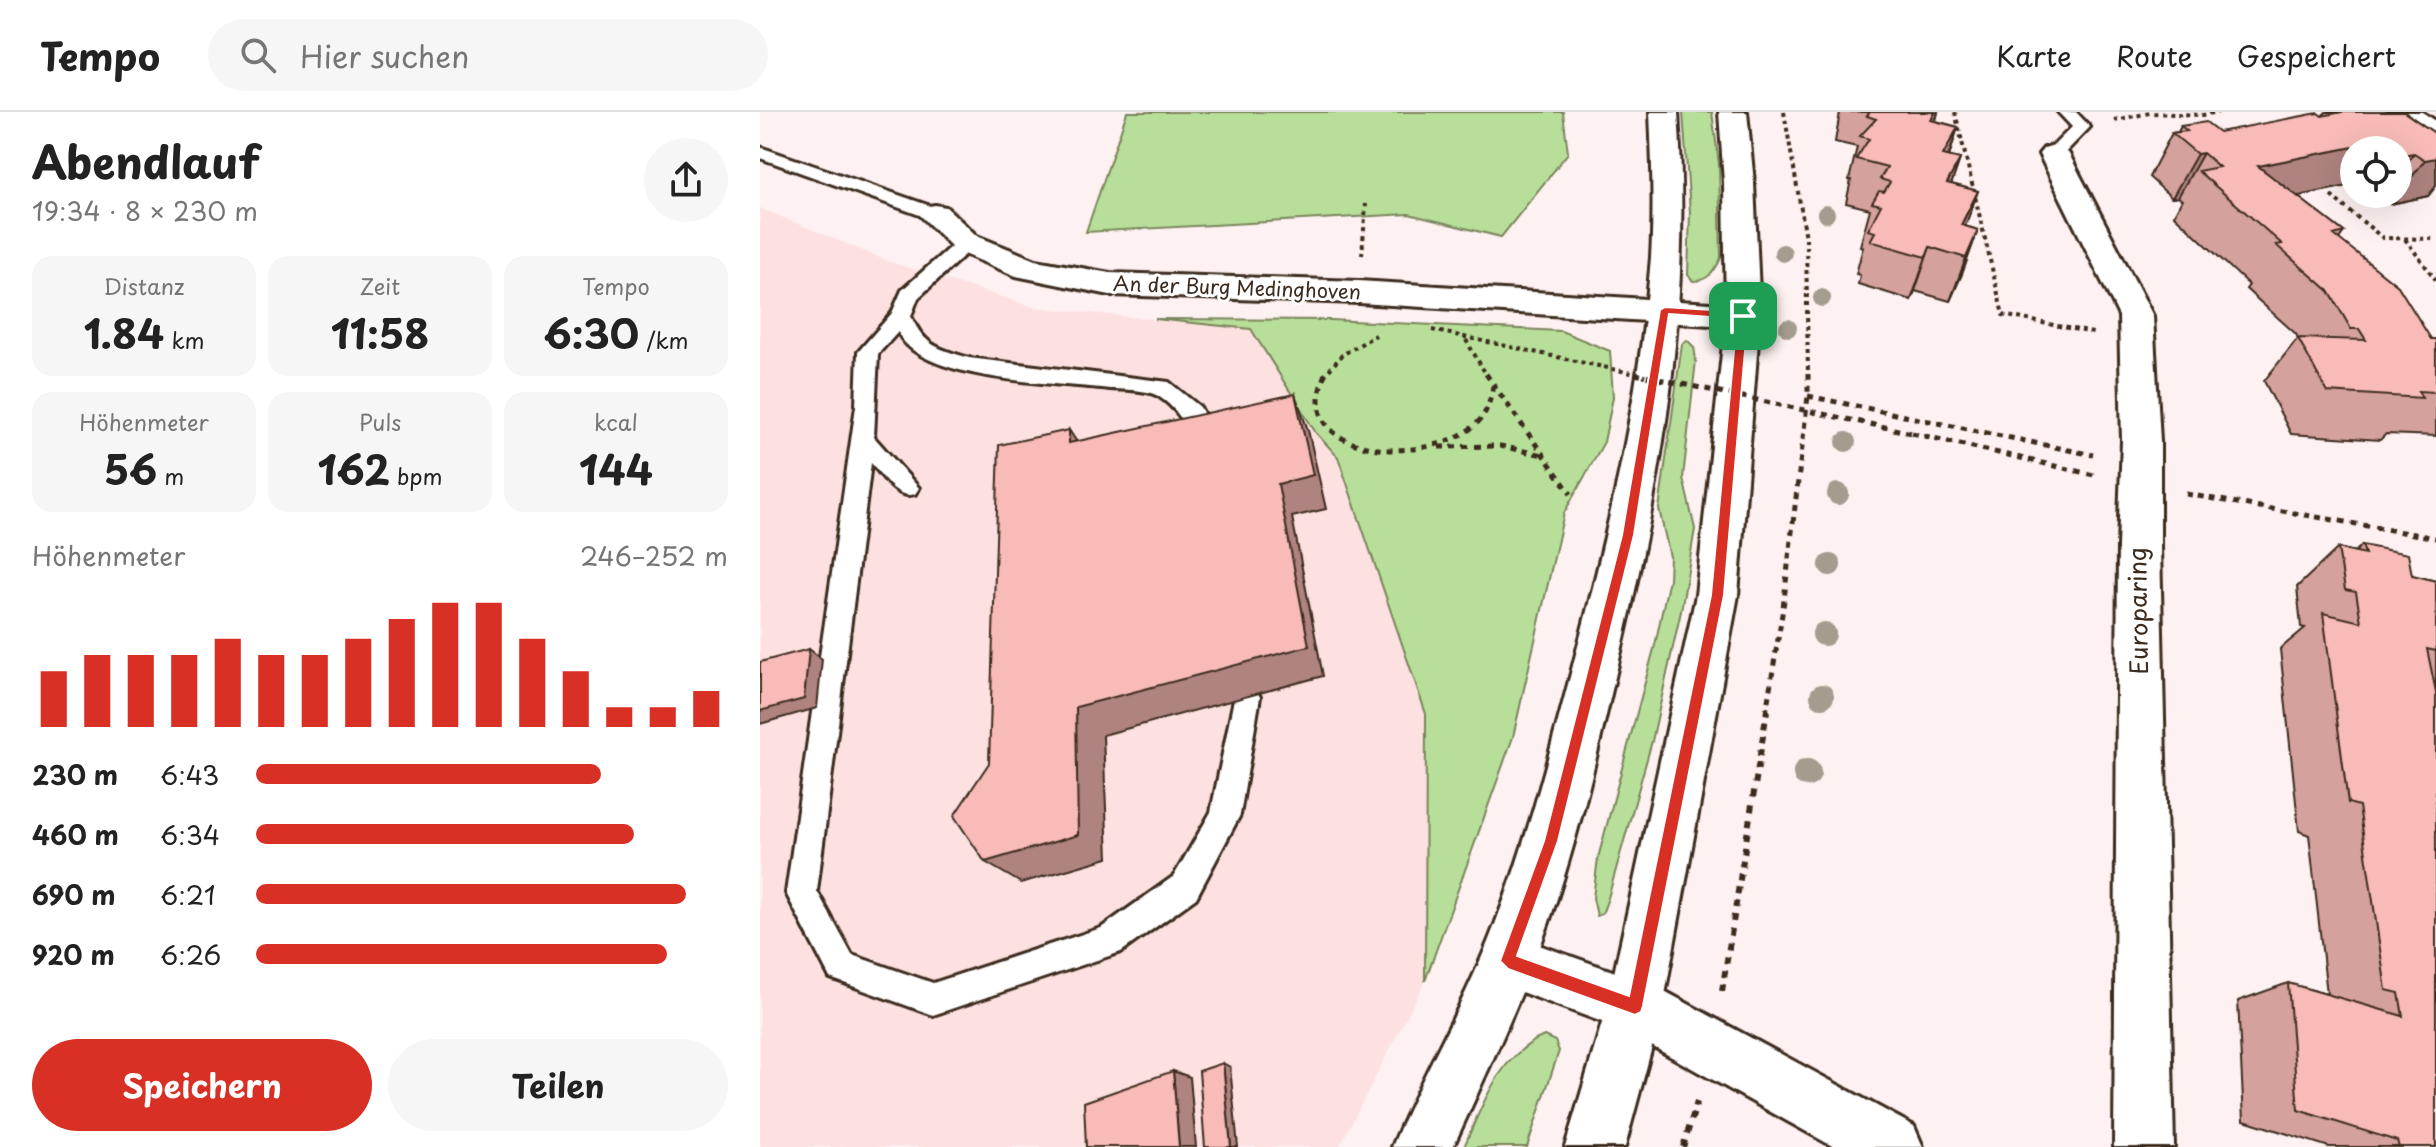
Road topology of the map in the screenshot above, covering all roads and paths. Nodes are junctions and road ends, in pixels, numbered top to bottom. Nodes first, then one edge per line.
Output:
1 (1664, 112) edge
2 (1784, 112) edge
3 (1955, 112) edge
4 (2066, 112) edge
5 (2219, 112) edge
6 (2402, 112) edge
7 (1736, 114) edge
8 (2436, 133) edge
9 (2068, 140) junction
10 (760, 152) edge
11 (2331, 196) edge
12 (1366, 204) dead end
13 (935, 214) joint
14 (2405, 238) junction
15 (2436, 239) edge
16 (966, 243) junction
17 (2436, 280) edge
18 (1359, 292) junction
19 (1665, 310) junction
20 (901, 316) junction
21 (1743, 316) junction
22 (1419, 329) dead end
23 (1380, 333) dead end
24 (2137, 342) junction
25 (1808, 396) junction
26 (1912, 433) dead end
27 (862, 438) junction
28 (1434, 447) junction
29 (1212, 451) edge
30 (1543, 455) junction
31 (2141, 465) junction
32 (907, 488) dead end
33 (1571, 494) dead end
34 (1246, 697) edge
35 (1508, 961) junction
36 (1635, 1006) junction
37 (1712, 1049) junction
38 (1422, 1147) edge
39 (1595, 1147) edge
40 (1893, 1147) edge
41 (2144, 1147) edge

1 - 19 street
2 - 25 path
3 - 24 path
4 - 9 lane, Europaring
5 - 9 path
6 - 8 street
7 - 21 street
9 - 24 street, Europaring
10 - 13 lane, An der Burg Medinghoven
11 - 14 path
12 - 18 path
13 - 16 street, An der Burg Medinghoven
14 - 15 path
14 - 17 path
16 - 18 street, An der Burg Medinghoven
16 - 20 lane
18 - 19 street, An der Burg Medinghoven
19 - 21 street, An der Burg Medinghoven
19 - 35 street
20 - 27 lane
20 - 29 lane
21 - 36 street
22 - 26 path, bridge
23 - 28 path
24 - 31 street, Europaring
25 - 31 path
25 - 37 path
27 - 32 lane
27 - 34 lane
28 - 30 path
28 - 30 path
30 - 33 path
31 - 41 street, Europaring
35 - 36 street
35 - 38 street
36 - 37 street
36 - 39 street
37 - 40 street

